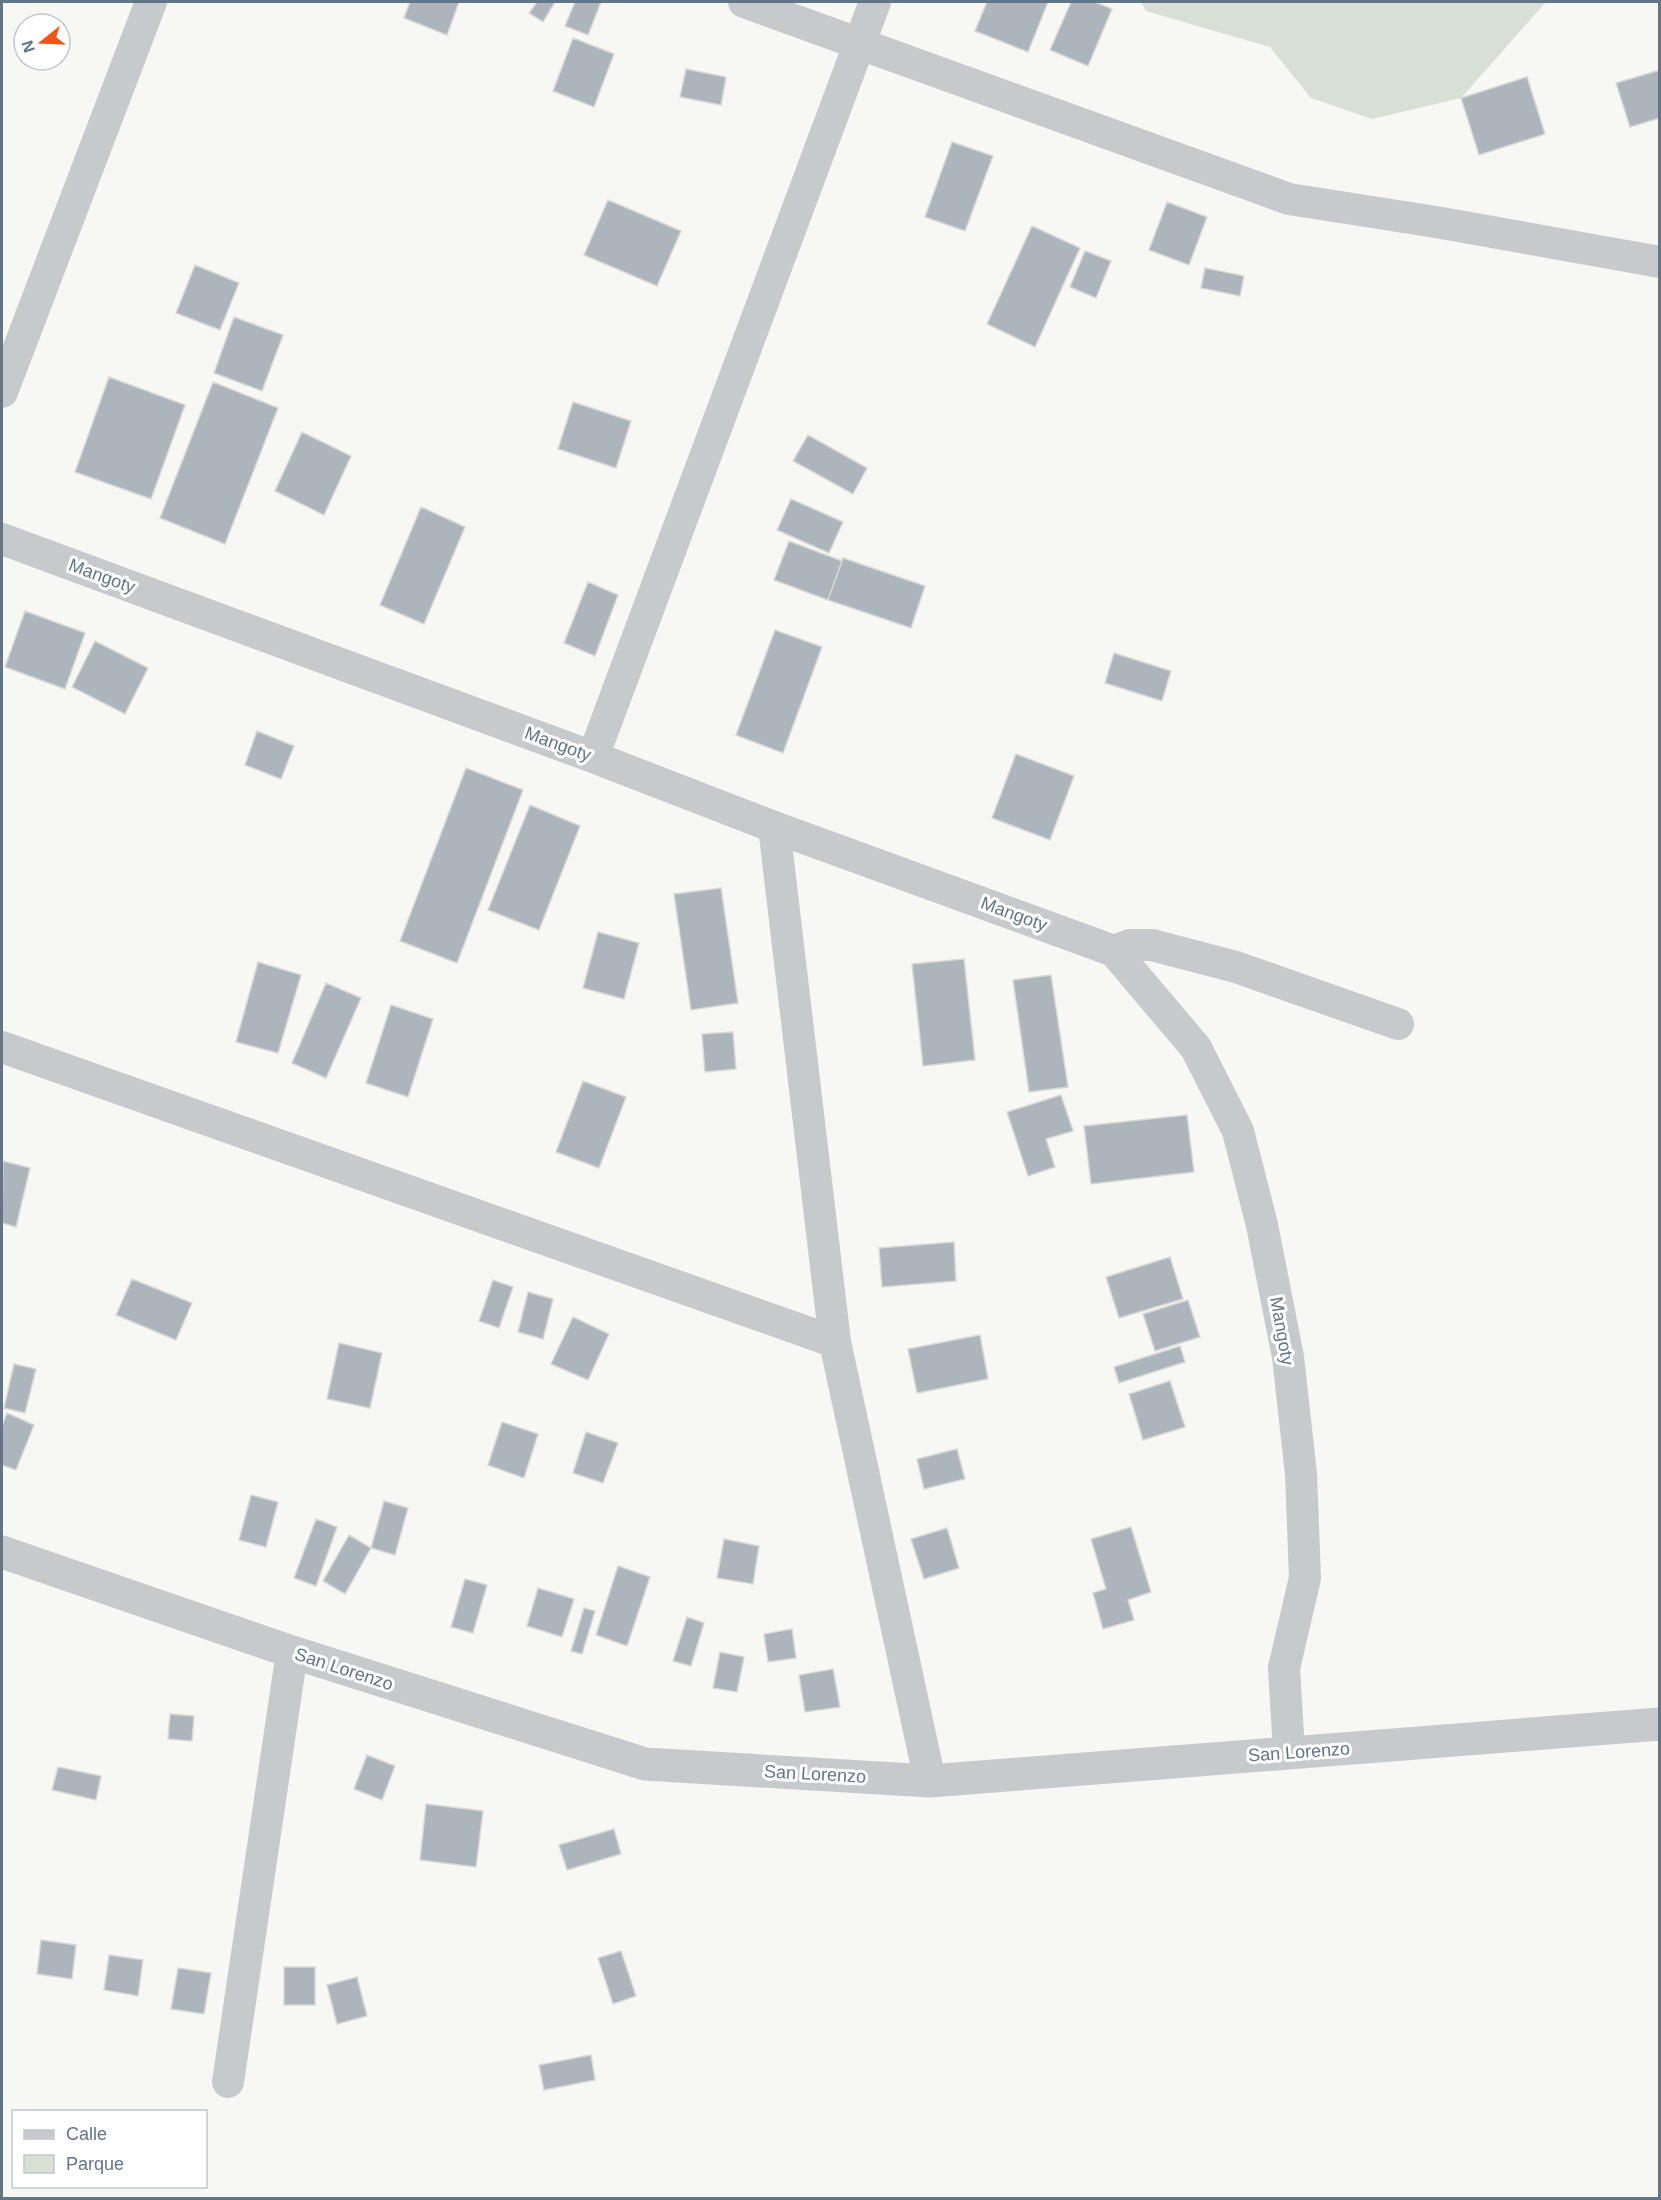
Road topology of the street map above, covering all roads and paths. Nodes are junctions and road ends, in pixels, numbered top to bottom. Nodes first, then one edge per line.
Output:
1 (151, 2) edge
2 (744, 2) edge
3 (875, 2) edge
4 (861, 45) junction
5 (1659, 262) edge
6 (2, 392) edge
7 (2, 539) edge
8 (593, 757) junction
9 (774, 827) junction
10 (1114, 951) junction
11 (1398, 1024) dead end
12 (2, 1047) edge
13 (835, 1342) junction
14 (2, 1552) edge
15 (292, 1652) junction
16 (1659, 1724) edge
17 (1289, 1752) junction
18 (930, 1780) junction
19 (228, 2082) dead end

1 - 6 street
2 - 4 street
3 - 4 street
4 - 5 street
4 - 8 street
7 - 8 street, Mangoty
8 - 9 street, Mangoty
9 - 10 street, Mangoty
9 - 13 street
10 - 11 street
10 - 17 street, Mangoty
12 - 13 street
13 - 18 street
14 - 15 street, San Lorenzo
15 - 18 street, San Lorenzo
15 - 19 street
16 - 17 street, San Lorenzo
17 - 18 street, San Lorenzo

